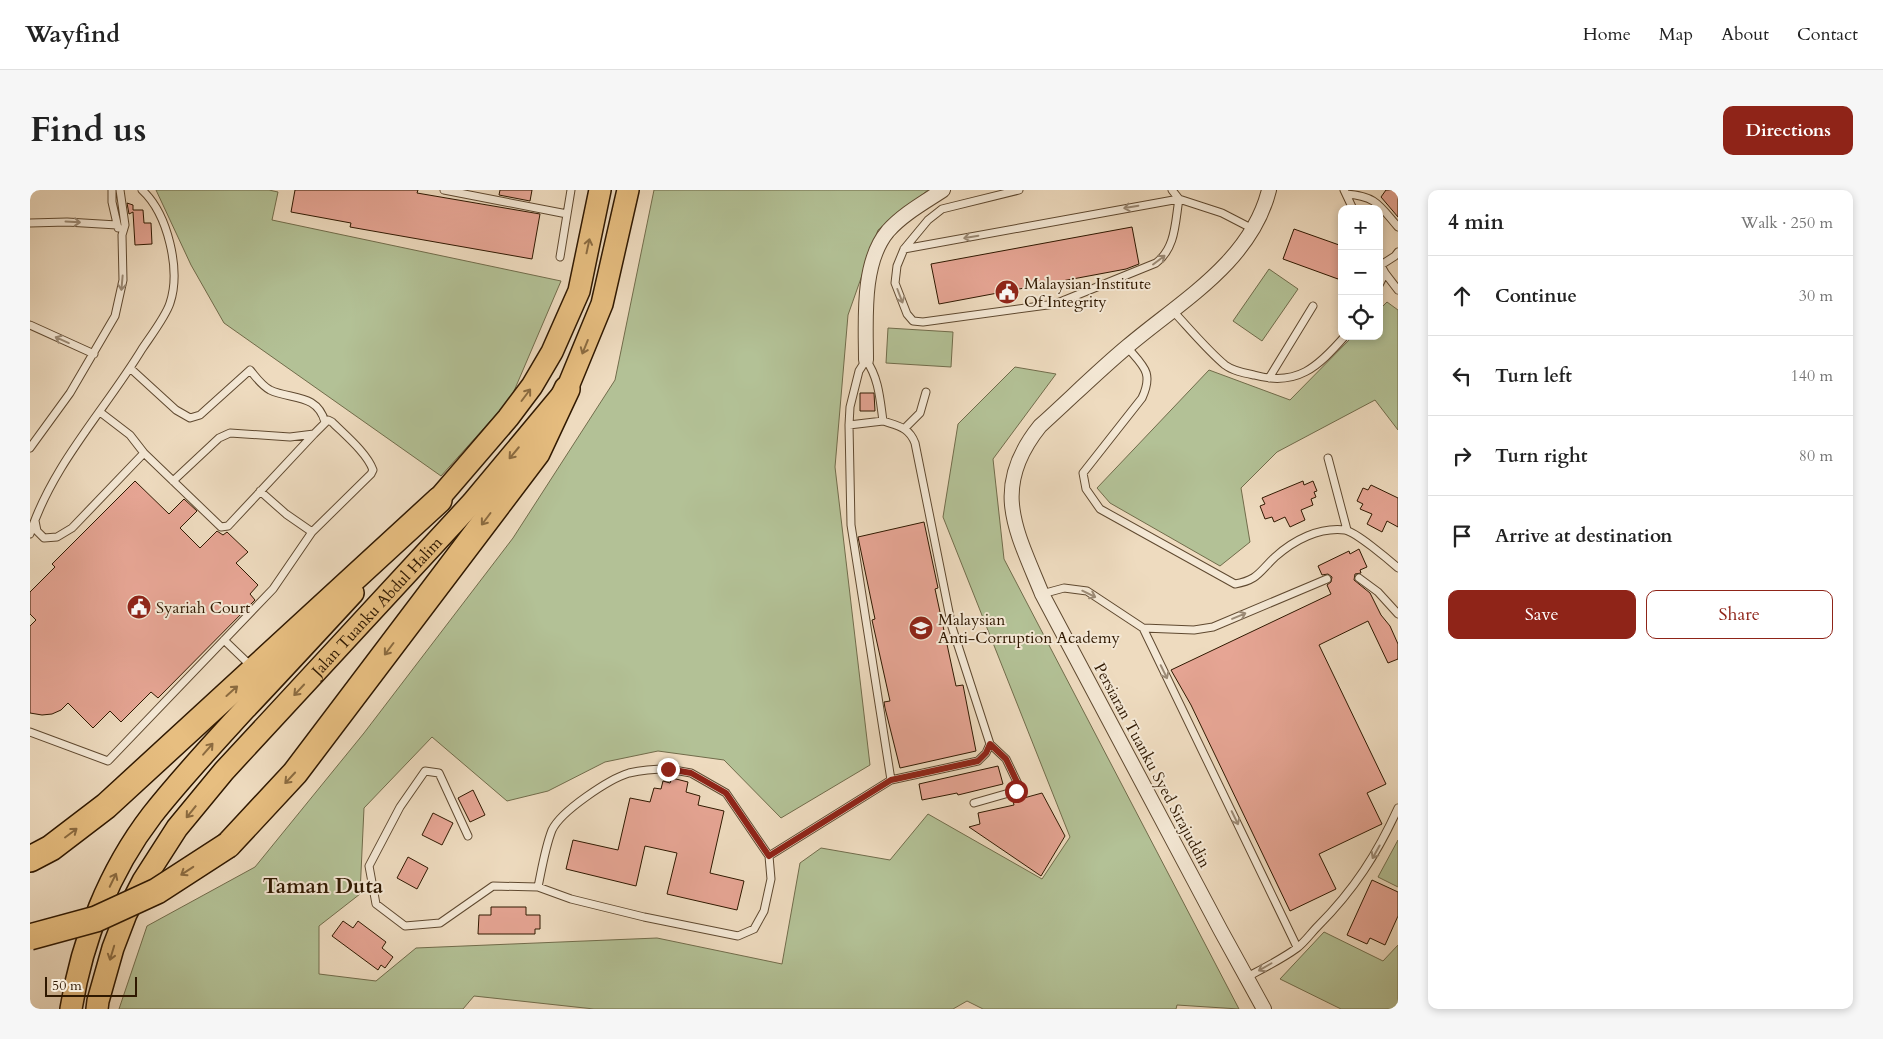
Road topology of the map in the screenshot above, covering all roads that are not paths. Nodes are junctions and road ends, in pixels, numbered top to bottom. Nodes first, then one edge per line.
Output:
1 (112, 190) edge
2 (120, 190) edge
3 (142, 190) edge
4 (444, 190) edge
5 (571, 190) edge
6 (600, 190) edge
7 (628, 190) edge
8 (943, 190) edge
9 (1019, 190) edge
10 (1172, 190) edge
11 (1270, 190) edge
12 (1345, 192) edge
13 (1179, 199) junction
14 (1351, 205) edge
15 (567, 214) junction
16 (30, 223) edge
17 (117, 225) junction
18 (1398, 227) edge
19 (1254, 230) junction
20 (122, 235) junction
21 (904, 249) junction
22 (1398, 252) edge
23 (560, 257) dead end
24 (1383, 262) edge
25 (1383, 270) edge
26 (1385, 274) junction
27 (1383, 277) edge
28 (1397, 285) edge
29 (1313, 306) dead end
30 (1172, 310) junction
31 (30, 325) edge
32 (1342, 340) edge
33 (1127, 347) junction
34 (94, 354) junction
35 (866, 360) junction
36 (130, 368) junction
37 (1269, 378) junction
38 (568, 389) junction
39 (926, 392) dead end
40 (100, 412) junction
41 (325, 422) junction
42 (883, 422) junction
43 (849, 425) junction
44 (905, 428) junction
45 (314, 434) junction
46 (30, 448) edge
47 (144, 453) junction
48 (1328, 458) dead end
49 (173, 481) junction
50 (260, 491) junction
51 (438, 500) junction
52 (35, 518) junction
53 (1347, 530) junction
54 (312, 532) junction
55 (30, 534) edge
56 (1398, 568) edge
57 (1327, 578) dead end
58 (1359, 578) dead end
59 (1042, 594) junction
60 (1398, 614) edge
61 (1143, 628) junction
62 (224, 640) junction
63 (255, 670) junction
64 (30, 732) edge
65 (990, 744) junction
66 (891, 780) junction
67 (974, 803) dead end
68 (1398, 808) edge
69 (468, 836) dead end
70 (769, 856) junction
71 (30, 859) edge
72 (538, 887) junction
73 (30, 937) edge
74 (1297, 947) junction
75 (1247, 977) junction
76 (71, 1009) edge
77 (97, 1009) edge
78 (1264, 1009) edge

1 - 17 lane
2 - 20 lane
3 - 36 lane
4 - 15 lane
5 - 15 lane
51 -> 6 main road, Jalan Tuanku Abdul Halim
7 -> 38 main road, Jalan Tuanku Abdul Halim
8 - 35 street
9 - 21 lane
10 - 13 lane
11 - 19 street, Persiaran Tuanku Syed Sirajuddin
12 - 14 lane
12 - 18 lane
13 - 19 lane
13 -> 21 lane
21 -> 13 lane
15 - 23 lane
16 -> 17 lane
17 - 20 lane
19 - 30 street, Persiaran Tuanku Syed Sirajuddin
20 -> 34 lane
22 - 24 lane
25 - 26 lane
26 - 27 lane
26 - 28 lane
29 - 37 lane
30 - 33 street, Persiaran Tuanku Syed Sirajuddin
30 - 37 lane
34 -> 31 lane
32 - 37 lane
33 - 53 lane
33 - 59 street, Persiaran Tuanku Syed Sirajuddin
34 - 46 lane
35 - 42 lane
35 - 43 lane
36 - 40 lane
36 - 41 lane
38 -> 73 highway, bridge
38 -> 77 main road, Jalan Tuanku Abdul Halim
39 - 44 lane
40 - 47 lane
40 - 52 lane
41 - 45 lane
41 - 54 lane
42 - 43 lane
42 - 44 lane
43 - 66 lane
44 - 65 lane
45 - 49 lane
45 - 50 lane
47 - 49 lane
47 - 52 lane
48 - 53 lane
49 - 50 lane
50 - 54 lane
51 - 63 highway
76 -> 51 main road, Jalan Tuanku Abdul Halim
52 - 55 lane
53 - 56 lane
54 - 62 lane
61 -> 57 lane
58 - 60 lane
59 -> 61 lane
59 - 75 street, Persiaran Tuanku Syed Sirajuddin
61 -> 74 lane
62 - 63 lane
62 - 64 lane
71 -> 63 highway
65 - 66 lane
65 - 67 lane
66 - 70 lane
68 -> 74 lane
69 - 72 lane
70 - 72 lane
70 - 72 lane
74 -> 75 lane
75 - 78 street, Persiaran Tuanku Syed Sirajuddin

